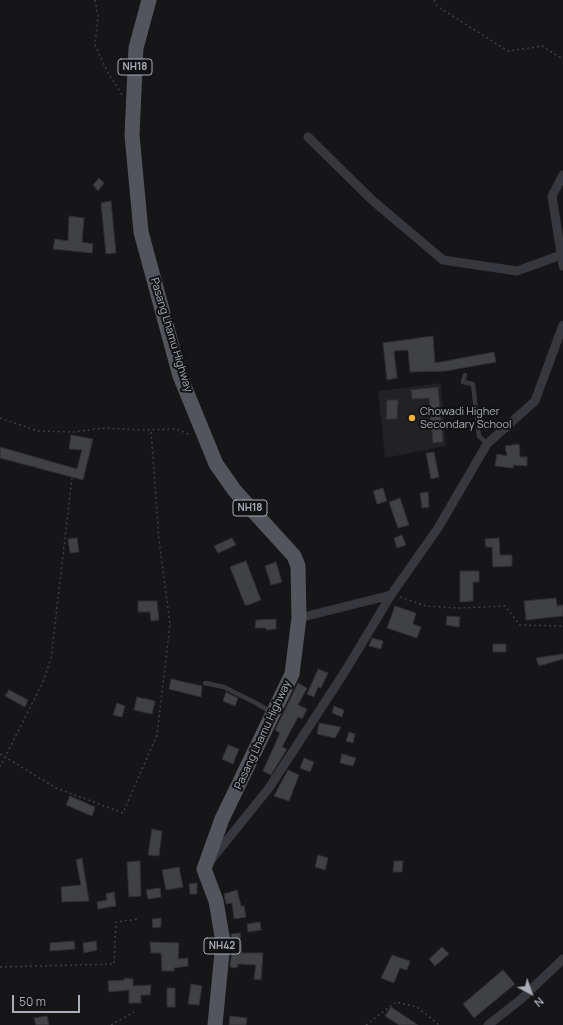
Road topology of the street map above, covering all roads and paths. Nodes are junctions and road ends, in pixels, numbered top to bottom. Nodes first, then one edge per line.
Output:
1 (95, 0) edge
2 (149, 0) edge
3 (434, 0) edge
4 (563, 59) edge
5 (123, 97) dead end
6 (308, 137) dead end
7 (563, 175) edge
8 (561, 255) junction
9 (563, 266) edge
10 (563, 325) edge
11 (464, 375) dead end
12 (0, 418) edge
13 (151, 430) junction
14 (205, 436) junction
15 (487, 444) junction
16 (72, 478) dead end
17 (391, 595) junction
18 (299, 618) junction
19 (563, 626) edge
20 (205, 684) dead end
21 (272, 713) junction
22 (0, 754) edge
23 (6, 757) junction
24 (0, 767) edge
25 (204, 869) junction
26 (138, 919) dead end
27 (563, 959) edge
28 (0, 967) edge
29 (134, 1012) dead end
30 (111, 1025) edge
31 (215, 1025) edge
32 (366, 1025) edge
33 (439, 1025) edge
34 (488, 1025) edge

1 - 5 path
2 - 14 main road, Pasang Lhamu Highway / NH18
3 - 4 path
6 - 8 street
7 - 8 street
8 - 9 street
10 - 15 street
11 - 15 lane
12 - 13 path
13 - 14 path
13 - 23 path
14 - 18 main road, Pasang Lhamu Highway / NH18
15 - 17 street
16 - 23 path
17 - 18 street
17 - 19 path
17 - 25 street
18 - 21 main road, Pasang Lhamu Highway / NH18
20 - 21 lane
21 - 25 main road, Pasang Lhamu Highway / NH18
22 - 23 path
23 - 24 path
25 - 31 main road, NH42
26 - 28 path
27 - 34 street
29 - 30 path
32 - 33 path

